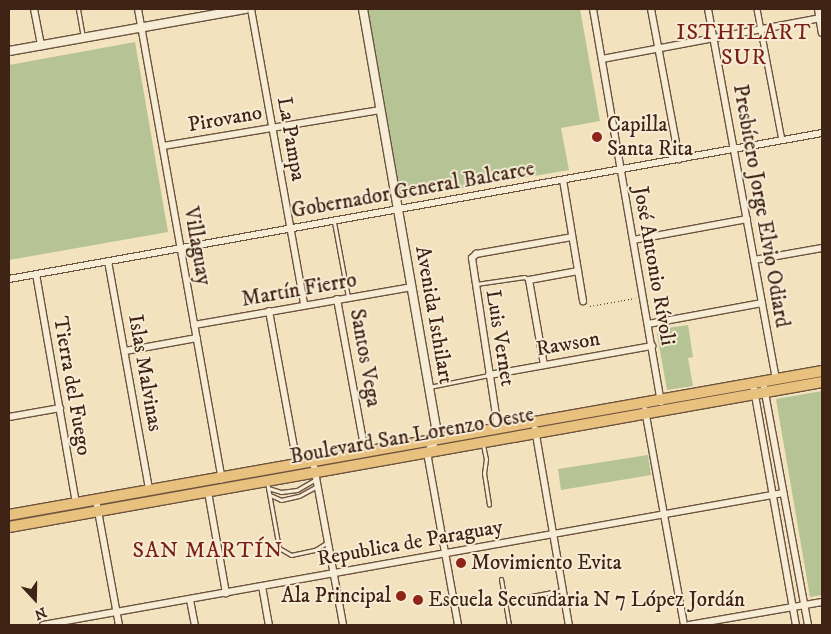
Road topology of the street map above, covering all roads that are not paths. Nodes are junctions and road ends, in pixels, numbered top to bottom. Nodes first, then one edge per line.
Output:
1 (34, 9) edge
2 (78, 9) edge
3 (138, 9) edge
4 (245, 9) edge
5 (251, 9) edge
6 (363, 9) edge
7 (593, 9) edge
8 (651, 9) edge
9 (708, 9) edge
10 (757, 9) edge
11 (818, 9) edge
12 (821, 18) edge
13 (141, 28) junction
14 (761, 29) junction
15 (822, 33) edge
16 (84, 38) junction
17 (713, 38) junction
18 (41, 46) junction
19 (658, 48) junction
20 (9, 51) edge
21 (602, 59) junction
22 (380, 110) junction
23 (273, 128) junction
24 (822, 133) edge
25 (782, 140) junction
26 (163, 146) junction
27 (735, 149) junction
28 (679, 159) junction
29 (621, 169) junction
30 (562, 180) junction
31 (397, 209) junction
32 (747, 219) junction
33 (334, 221) junction
34 (291, 229) junction
35 (572, 237) junction
36 (633, 240) junction
37 (180, 248) junction
38 (822, 248) edge
39 (754, 260) junction
40 (108, 261) junction
41 (578, 271) junction
42 (36, 274) junction
43 (9, 279) edge
44 (529, 280) junction
45 (476, 284) junction
46 (410, 287) junction
47 (348, 297) junction
48 (338, 299) junction
49 (583, 301) road end
50 (762, 303) junction
51 (304, 305) junction
52 (269, 311) junction
53 (648, 324) junction
54 (194, 325) junction
55 (197, 338) junction
56 (652, 346) junction
57 (125, 351) junction
58 (544, 365) junction
59 (822, 371) edge
60 (489, 375) junction
61 (776, 379) junction
62 (822, 382) edge
63 (429, 387) junction
64 (759, 388) junction
65 (662, 405) junction
66 (60, 408) junction
67 (645, 408) junction
68 (9, 417) edge
69 (534, 422) junction
70 (498, 428) junction
71 (536, 433) junction
72 (436, 440) junction
73 (482, 442) junction
74 (365, 452) junction
75 (429, 452) junction
76 (313, 461) junction
77 (297, 464) junction
78 (221, 478) junction
79 (317, 479) junction
80 (268, 485) junction
81 (223, 489) junction
82 (150, 490) junction
83 (208, 492) junction
84 (783, 493) junction
85 (269, 495) junction
86 (773, 495) junction
87 (96, 500) junction
88 (76, 503) junction
89 (490, 506) dead end
90 (98, 511) junction
91 (665, 513) junction
92 (9, 515) edge
93 (9, 527) edge
94 (554, 533) junction
95 (328, 542) junction
96 (445, 553) junction
97 (334, 573) junction
98 (501, 579) dead end
99 (262, 586) junction
100 (564, 590) junction
101 (226, 592) junction
102 (190, 600) junction
103 (504, 601) junction
104 (822, 602) edge
105 (805, 605) junction
106 (793, 607) junction
107 (116, 612) junction
108 (43, 625) edge
109 (119, 625) edge
110 (195, 625) edge
111 (269, 625) edge
112 (343, 625) edge
113 (458, 625) edge
114 (509, 625) edge
115 (570, 625) edge
116 (684, 625) edge
117 (689, 625) edge
118 (796, 625) edge
119 (808, 625) edge

1 - 18 street
2 - 16 lane
3 - 13 street, Villaguay
4 - 13 street
5 - 23 street, La Pampa
6 - 22 street, Avenida Isthilart
7 - 21 street, José Antonio Rívoli
8 - 19 street
9 - 17 street, Presbítero Jorge Elvio Odiard
10 - 14 street
11 - 12 street
12 - 14 street
12 - 15 street
13 - 16 street
13 - 26 street, Villaguay
14 - 17 street
14 - 25 street
16 - 18 street
17 - 19 street
17 - 27 street, Presbítero Jorge Elvio Odiard
18 - 20 street
19 - 21 street
19 - 28 street
21 - 29 street, José Antonio Rívoli
22 - 23 street, Pirovano
22 - 31 street, Avenida Isthilart
23 - 26 street, Pirovano
23 - 34 street, La Pampa
24 - 25 street, Gobernador General Balcarce
25 - 27 street, Gobernador General Balcarce
26 - 37 street, Villaguay
27 - 28 street, Gobernador General Balcarce
27 - 32 street, Presbítero Jorge Elvio Odiard
28 - 29 street, Gobernador General Balcarce
29 - 30 street, Gobernador General Balcarce
29 - 36 street, José Antonio Rívoli
30 - 31 street, Gobernador General Balcarce
30 - 35 street
31 - 33 street, Gobernador General Balcarce
31 - 46 street, Avenida Isthilart
32 - 36 street
32 - 39 street, Presbítero Jorge Elvio Odiard
33 - 34 street, Gobernador General Balcarce
33 - 47 lane, Santos Vega
34 - 37 street, Gobernador General Balcarce
34 - 51 street, La Pampa
35 - 41 street
35 - 45 street, Luis Vernet
36 - 53 street, José Antonio Rívoli
37 - 40 street, Gobernador General Balcarce
37 - 54 street, Villaguay
38 - 39 street
39 - 50 street, Presbítero Jorge Elvio Odiard
40 - 42 street, Gobernador General Balcarce
40 - 57 street, Islas Malvinas
41 - 44 street
41 - 49 street
42 - 43 street, Gobernador General Balcarce
42 - 66 street, Tierra del Fuego
44 - 45 lane
44 - 58 street
45 - 60 street, Luis Vernet
46 - 47 street, Martín Fierro
46 - 63 street, Avenida Isthilart
47 - 48 street, Martín Fierro
48 - 51 street, Martín Fierro
48 - 74 street, Santos Vega
50 - 53 street
50 - 61 street, Presbítero Jorge Elvio Odiard
51 - 52 street, Martín Fierro
52 - 54 street, Martín Fierro
52 - 77 street
53 - 56 street, José Antonio Rívoli
54 - 55 street, Villaguay
55 - 57 street
55 - 78 street, Villaguay
56 - 58 street, Rawson
56 - 65 street, José Antonio Rívoli
57 - 82 street, Islas Malvinas
58 - 60 street, Rawson
59 - 61 main road, Boulevard San Lorenzo Oeste
60 - 63 lane
60 - 70 street, Luis Vernet
61 - 64 main road, Boulevard San Lorenzo Oeste
62 - 64 main road, Boulevard San Lorenzo Oeste
63 - 72 street, Avenida Isthilart
64 - 65 main road, Boulevard San Lorenzo Oeste
64 - 84 street
64 - 86 street
65 - 67 main road, Boulevard San Lorenzo Oeste
66 - 68 street
66 - 88 street, Tierra del Fuego
67 - 69 main road, Boulevard San Lorenzo Oeste
67 - 71 main road, Boulevard San Lorenzo Oeste
67 - 91 street
69 - 70 main road, Boulevard San Lorenzo Oeste
69 - 71 street
70 - 72 main road, Boulevard San Lorenzo Oeste
71 - 73 main road, Boulevard San Lorenzo Oeste
71 - 94 street
72 - 74 main road, Boulevard San Lorenzo Oeste
72 - 75 street
73 - 75 main road, Boulevard San Lorenzo Oeste
73 - 89 lane
74 - 76 main road, Boulevard San Lorenzo Oeste
75 - 79 main road, Boulevard San Lorenzo Oeste
75 - 96 street
76 - 77 main road, Boulevard San Lorenzo Oeste
76 - 79 street
77 - 78 main road, Boulevard San Lorenzo Oeste
78 - 81 street, Villaguay
78 - 82 main road, Boulevard San Lorenzo Oeste
79 - 80 main road, Boulevard San Lorenzo Oeste
79 - 85 lane
79 - 95 street
80 - 81 main road, Boulevard San Lorenzo Oeste
80 - 85 lane
81 - 83 main road, Boulevard San Lorenzo Oeste
82 - 87 main road, Boulevard San Lorenzo Oeste
83 - 90 main road, Boulevard San Lorenzo Oeste
83 - 101 street
84 - 86 street, Republica de Paraguay
84 - 105 street
85 - 95 lane
86 - 91 street, Republica de Paraguay
86 - 106 street
87 - 88 main road, Boulevard San Lorenzo Oeste
87 - 90 street
88 - 92 main road, Boulevard San Lorenzo Oeste
90 - 93 main road, Boulevard San Lorenzo Oeste
90 - 107 street
91 - 94 street, Republica de Paraguay
91 - 116 street
94 - 96 street, Republica de Paraguay
94 - 100 street
95 - 97 street
96 - 97 street, Republica de Paraguay
96 - 113 street
97 - 99 street, Republica de Paraguay
97 - 112 street
98 - 103 lane
99 - 101 street, Republica de Paraguay
99 - 111 street
100 - 103 lane
100 - 115 street
101 - 102 street, Republica de Paraguay
102 - 107 street, Republica de Paraguay
102 - 110 street
103 - 114 lane
104 - 105 street
105 - 106 street
105 - 119 street
106 - 117 street
106 - 118 street
107 - 108 street, Republica de Paraguay
107 - 109 street

